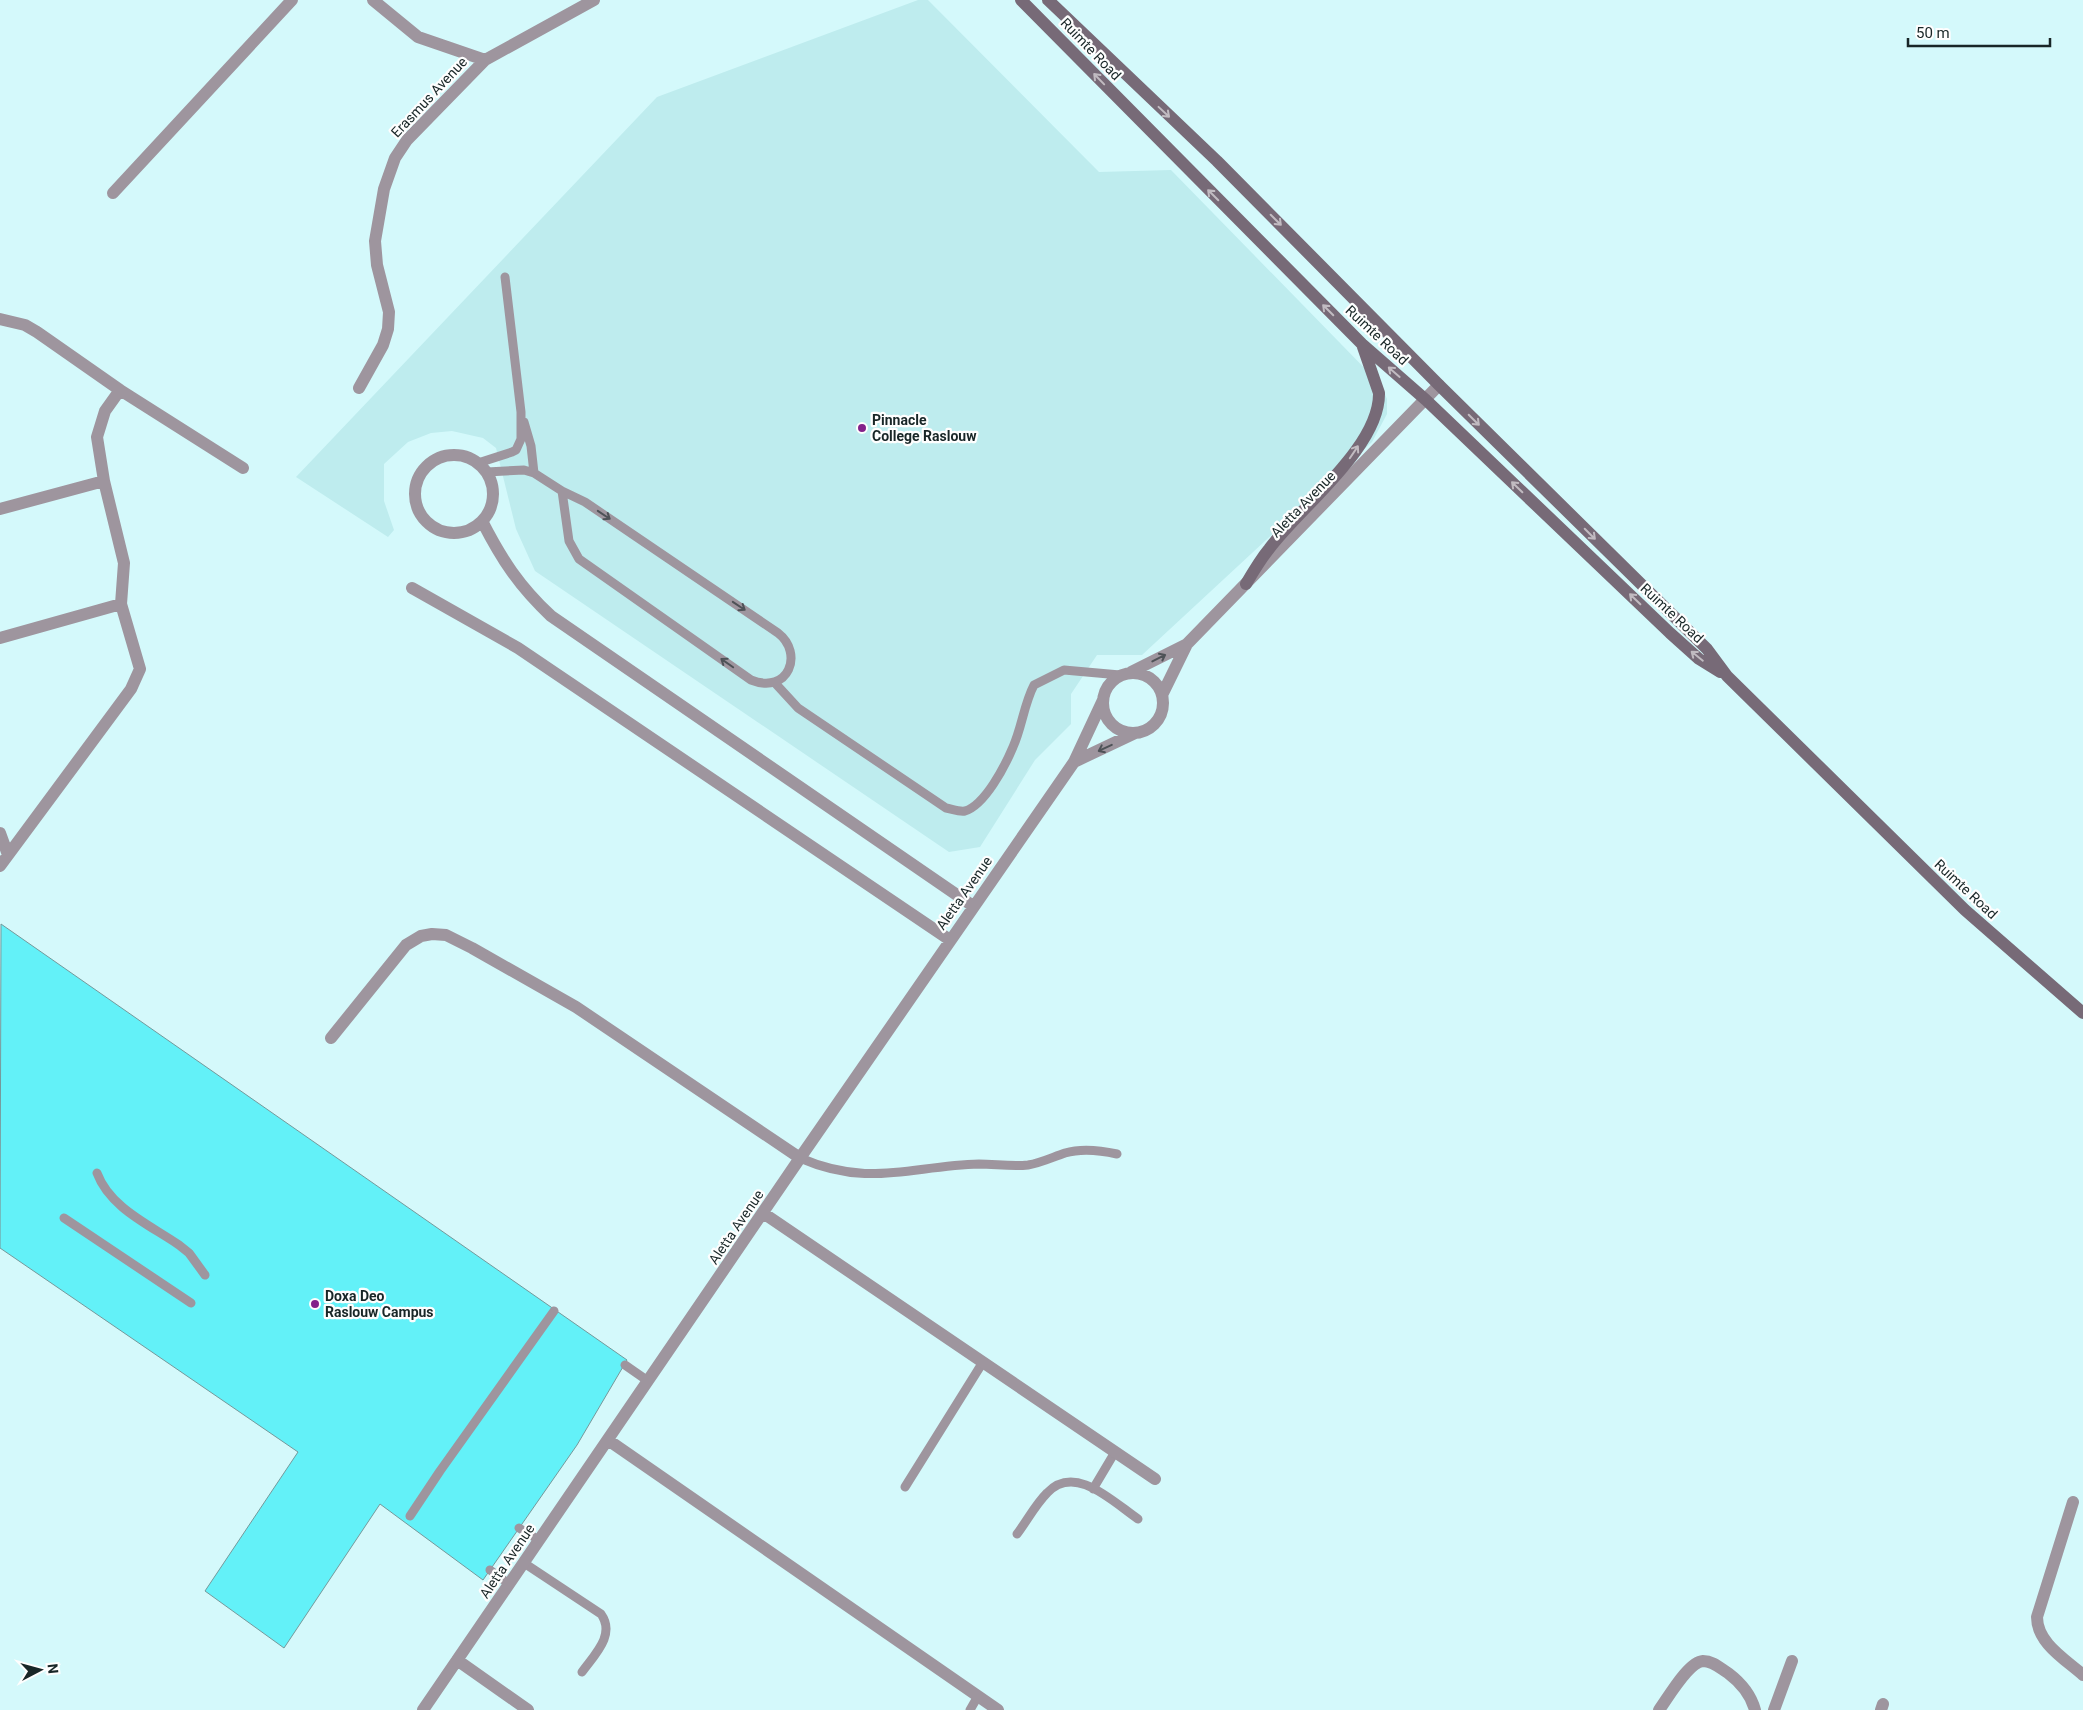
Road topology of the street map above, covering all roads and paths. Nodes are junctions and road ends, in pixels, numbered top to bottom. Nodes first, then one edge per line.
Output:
1 (292, 0) edge
2 (373, 0) edge
3 (594, 0) edge
4 (1021, 0) edge
5 (1048, 0) edge
6 (485, 60) junction
7 (113, 193) dead end
8 (505, 278) dead end
9 (0, 319) edge
10 (1362, 344) junction
11 (1439, 385) junction
12 (359, 388) dead end
13 (120, 390) junction
14 (1426, 400) junction
15 (521, 412) junction
16 (483, 467) junction
17 (243, 468) dead end
18 (534, 472) junction
19 (104, 481) junction
20 (562, 492) junction
21 (0, 509) edge
22 (482, 521) junction
23 (1246, 584) junction
24 (412, 588) dead end
25 (121, 604) junction
26 (0, 638) edge
27 (1187, 644) junction
28 (1125, 674) junction
29 (1727, 676) junction
30 (775, 683) junction
31 (1162, 694) junction
32 (1103, 700) junction
33 (1136, 733) junction
34 (1074, 762) junction
35 (0, 832) edge
36 (4, 860) edge
37 (973, 906) junction
38 (950, 940) junction
39 (2083, 1013) edge
40 (331, 1038) dead end
41 (1117, 1154) dead end
42 (800, 1158) junction
43 (97, 1173) dead end
44 (764, 1213) junction
45 (64, 1218) dead end
46 (205, 1276) dead end
47 (191, 1303) dead end
48 (554, 1311) dead end
49 (982, 1362) junction
50 (625, 1365) dead end
51 (648, 1381) junction
52 (608, 1440) junction
53 (1115, 1452) junction
54 (1155, 1479) dead end
55 (905, 1487) dead end
56 (1093, 1489) junction
57 (2073, 1502) dead end
58 (410, 1516) dead end
59 (1138, 1519) dead end
60 (518, 1528) dead end
61 (1017, 1534) dead end
62 (539, 1540) junction
63 (524, 1563) junction
64 (490, 1570) dead end
65 (510, 1584) junction
66 (457, 1660) junction
67 (1792, 1661) dead end
68 (582, 1672) dead end
69 (2083, 1675) edge
70 (978, 1696) junction
71 (423, 1710) edge
72 (528, 1710) edge
73 (970, 1710) edge
74 (998, 1710) edge
75 (1660, 1710) edge
76 (1756, 1710) edge
77 (1774, 1710) edge

1 - 7 street
2 - 6 street
3 - 6 street, Erasmus Avenue
10 -> 4 main road, Ruimte Road
5 -> 11 main road, Ruimte Road
6 - 12 street, Erasmus Avenue
8 - 15 lane
9 - 13 street
14 -> 10 main road, Ruimte Road
23 -> 10 main road
11 - 14 street, Aletta Avenue
11 -> 29 main road, Ruimte Road
13 - 17 street
13 - 19 street
14 - 23 street, Aletta Avenue
29 -> 14 main road, Ruimte Road
15 - 16 lane
15 - 18 lane
16 - 18 lane
16 - 22 street
16 - 22 street
18 - 20 lane
19 - 21 street
19 - 25 street
30 -> 20 lane
20 -> 30 lane
22 - 37 street
23 - 27 street, Aletta Avenue
24 - 38 street
25 - 26 street
25 - 36 street
28 -> 27 street, Aletta Avenue
27 - 31 street, Aletta Avenue
28 - 30 lane
28 - 31 street
28 - 32 street
29 - 39 main road, Ruimte Road
31 - 33 street
32 - 33 street
32 - 34 street, Aletta Avenue
33 -> 34 street, Aletta Avenue
34 - 37 street, Aletta Avenue
35 - 36 street
37 - 38 street, Aletta Avenue
38 - 42 street, Aletta Avenue
40 - 42 street
41 - 42 lane
42 - 44 street, Aletta Avenue
43 - 46 lane
44 - 49 street
44 - 51 street, Aletta Avenue
45 - 47 lane
48 - 58 lane
49 - 53 street
49 - 55 lane
50 - 51 lane
51 - 52 street, Aletta Avenue
52 - 62 street, Aletta Avenue
52 - 70 street
53 - 54 street
53 - 56 lane
56 - 59 lane
56 - 61 lane
57 - 69 street
60 - 62 lane
62 - 63 street, Aletta Avenue
63 - 65 street, Aletta Avenue
63 - 68 lane
64 - 65 lane
65 - 66 street, Aletta Avenue
66 - 71 street, Aletta Avenue
66 - 72 street
67 - 77 street
70 - 73 lane
70 - 74 street
75 - 76 street

